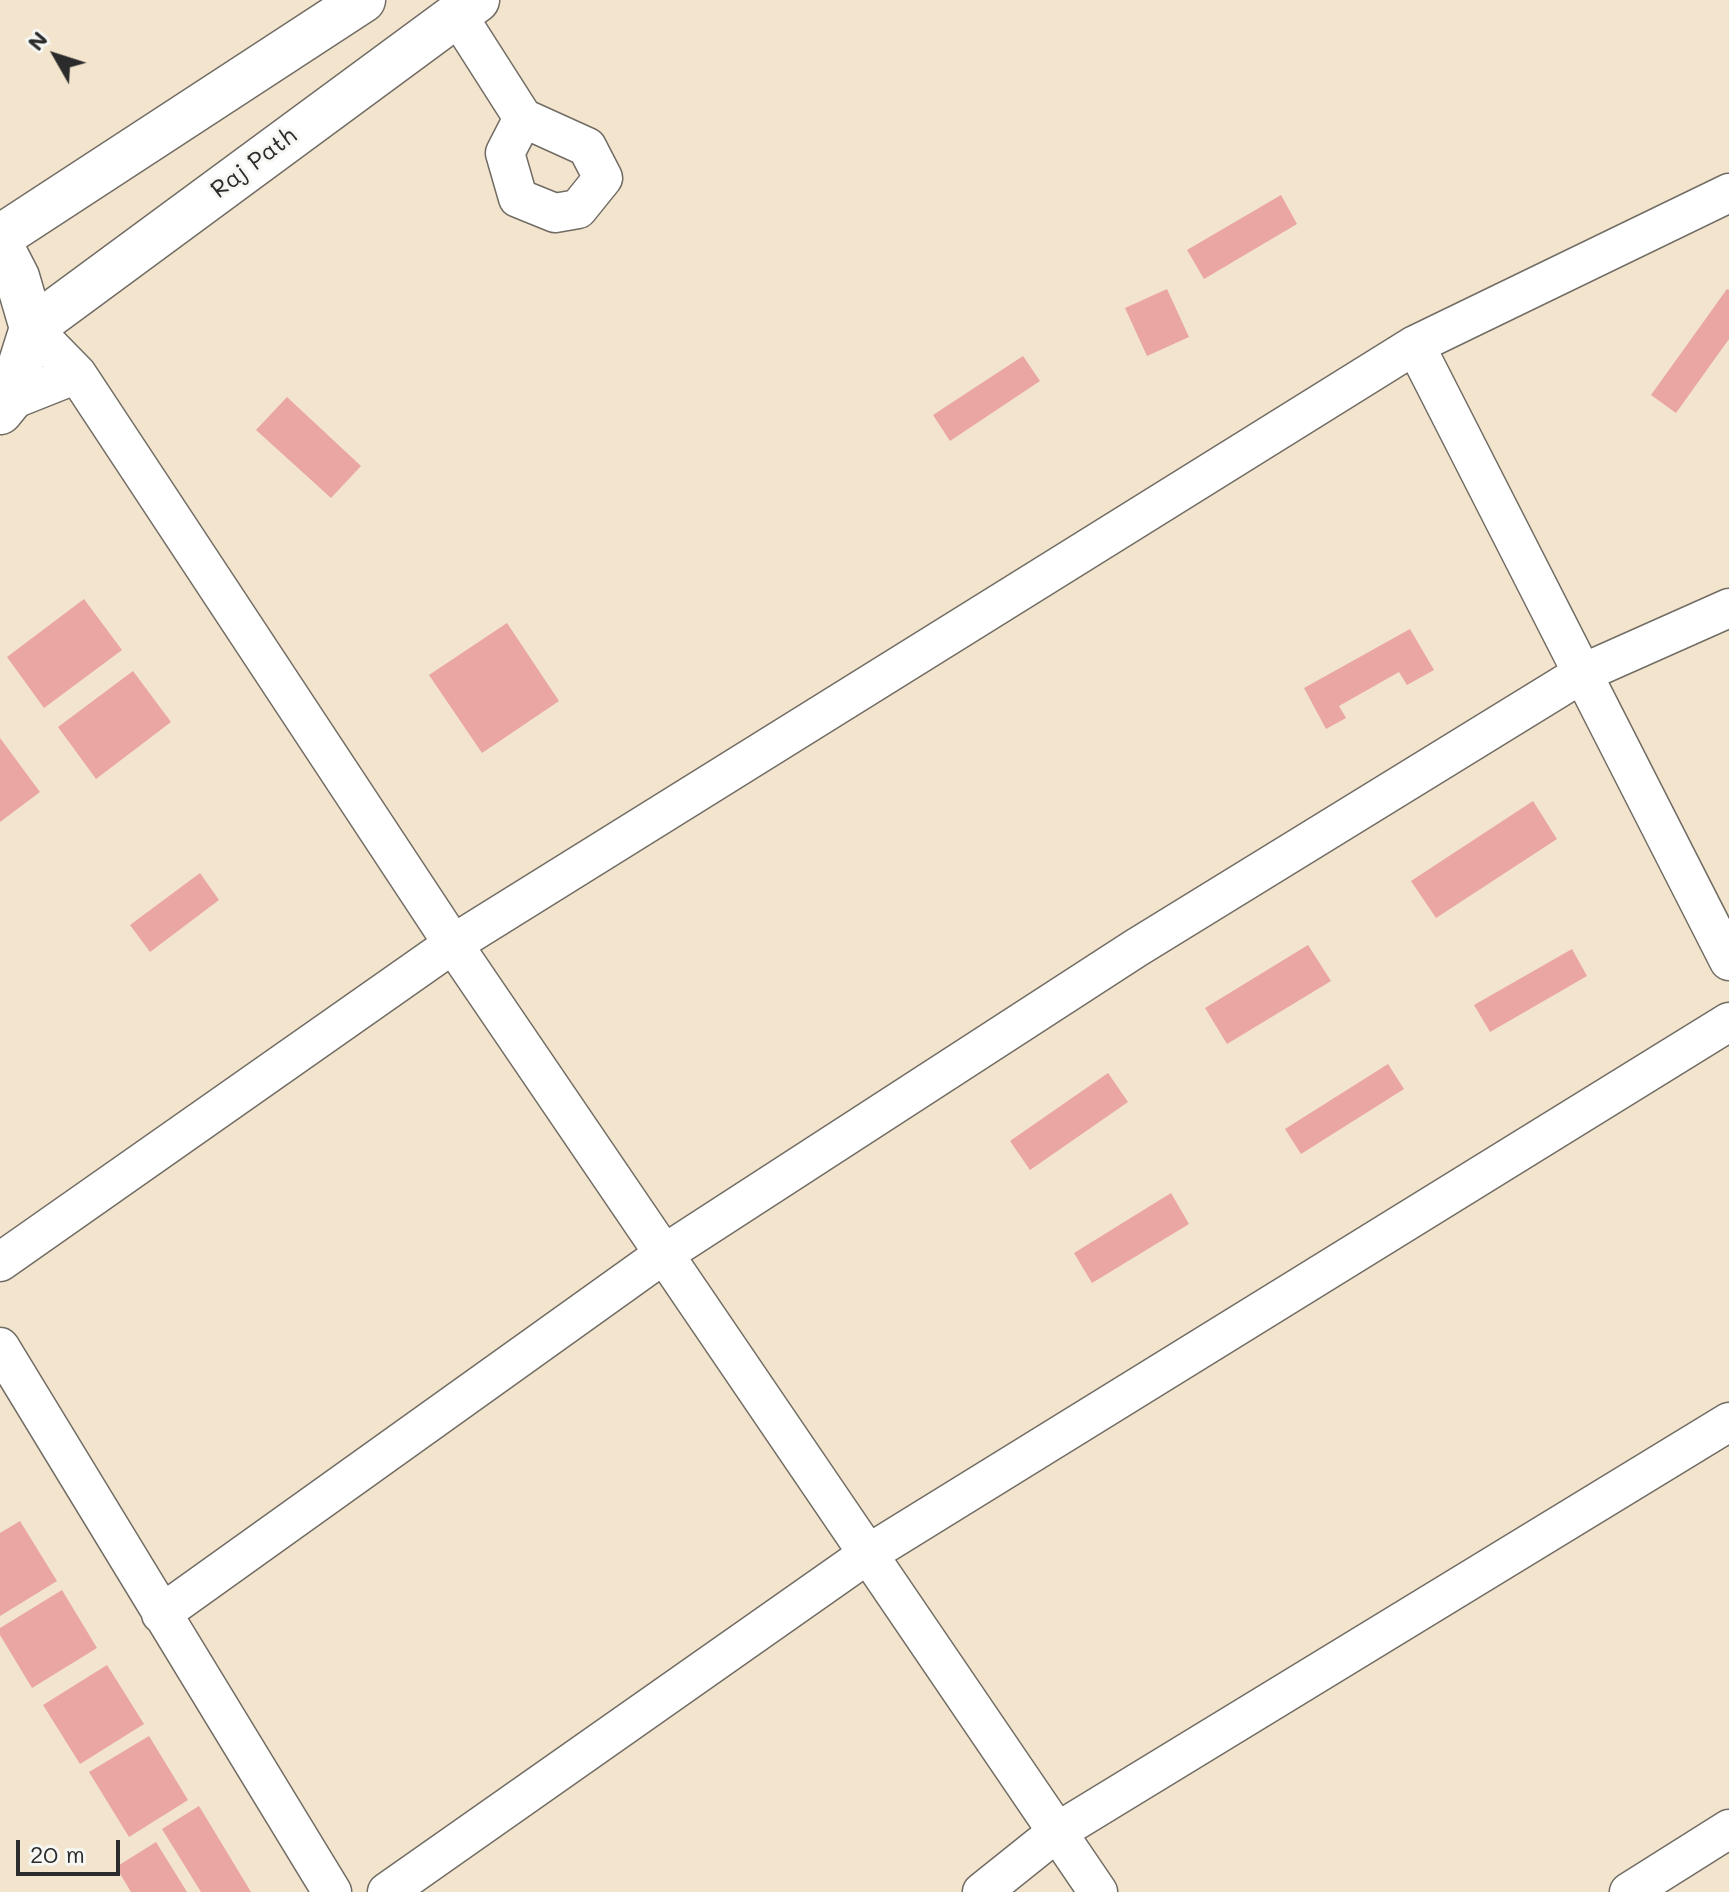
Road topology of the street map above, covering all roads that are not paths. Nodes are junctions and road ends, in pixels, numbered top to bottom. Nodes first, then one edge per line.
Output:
1 (363, 0) edge
2 (466, 7) edge
3 (523, 118) dead end
4 (1729, 193) edge
5 (0, 237) edge
6 (0, 244) edge
7 (32, 328) junction
8 (1415, 345) junction
9 (77, 374) junction
10 (4, 406) edge
11 (1729, 608) edge
12 (1583, 673) junction
13 (453, 944) junction
14 (1729, 961) edge
15 (1729, 1022) edge
16 (664, 1254) junction
17 (0, 1262) edge
18 (0, 1347) edge
19 (1729, 1422) edge
20 (868, 1554) junction
21 (161, 1614) junction
22 (1729, 1829) edge
23 (1057, 1832) junction
24 (332, 1892) edge
25 (387, 1892) edge
26 (982, 1892) edge
27 (1098, 1892) edge
28 (1629, 1892) edge

1 - 5 main road
2 - 3 street
2 - 7 main road, Raj Path
4 - 8 street
6 - 7 main road
7 - 9 street
7 - 10 main road
8 - 12 street
8 - 13 street
9 - 10 street
9 - 13 street
11 - 12 street
12 - 14 street
12 - 16 street
13 - 16 street
13 - 17 street
15 - 20 street
16 - 20 street
16 - 21 street
18 - 21 street
19 - 23 street
20 - 23 street
20 - 25 street
21 - 24 street
22 - 28 street
23 - 26 street
23 - 27 street

